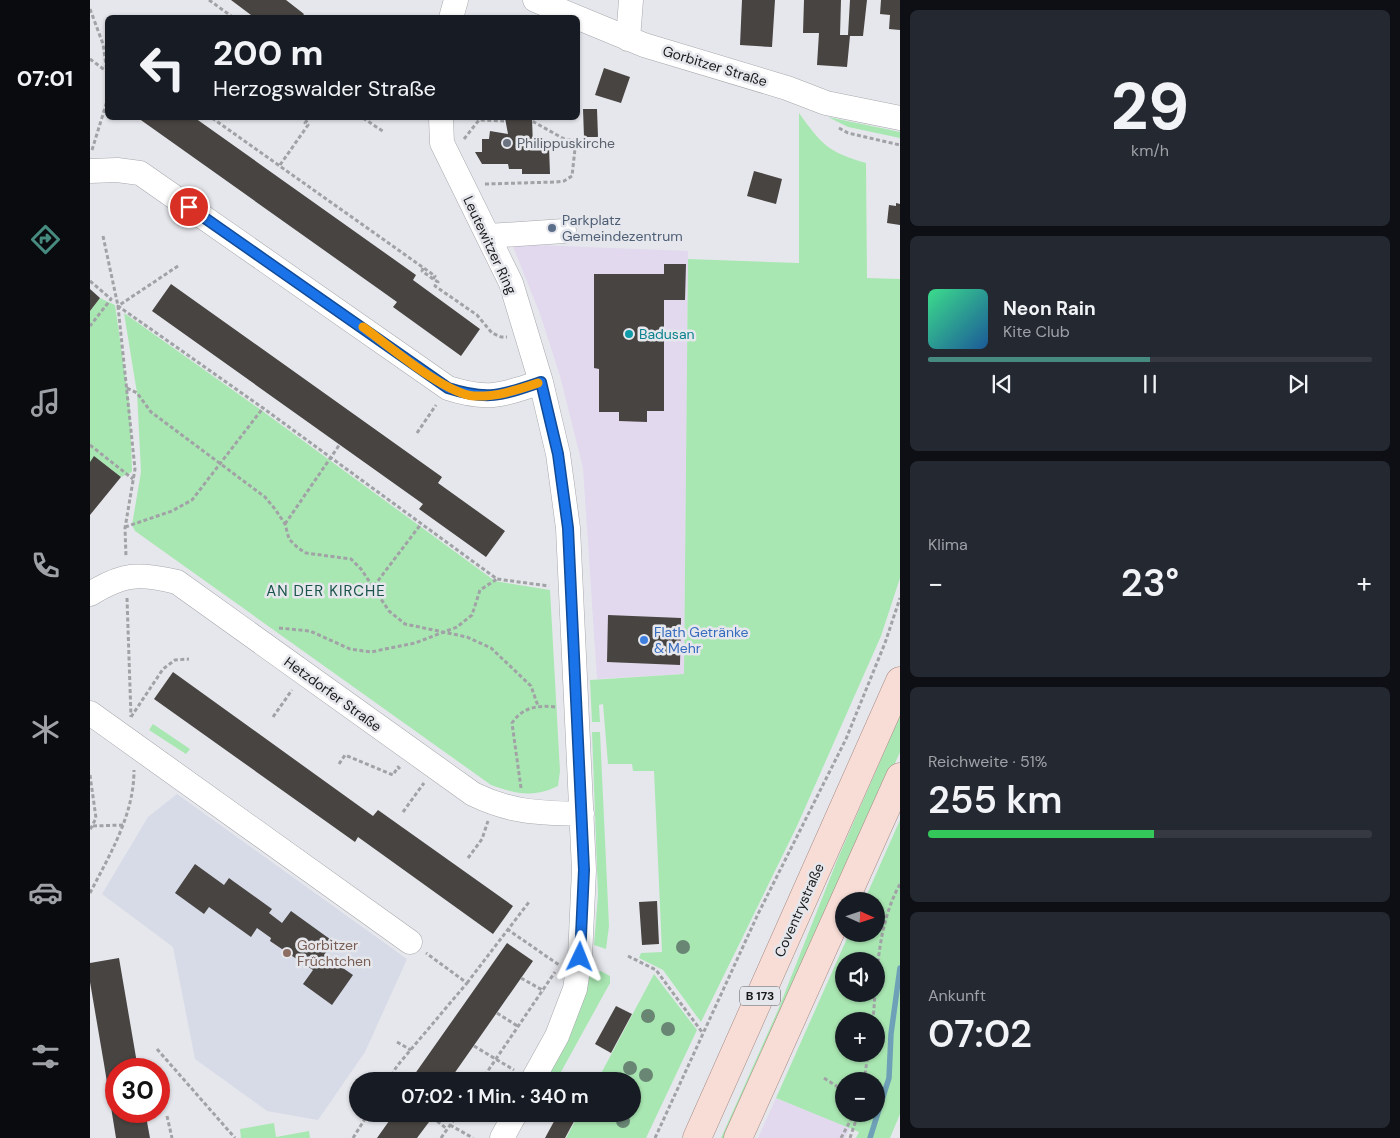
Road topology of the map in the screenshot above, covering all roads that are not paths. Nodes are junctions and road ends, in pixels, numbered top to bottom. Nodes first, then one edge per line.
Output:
1 (456, 0) edge
2 (631, 0) edge
3 (548, 2) edge
4 (452, 15) edge
5 (576, 15) edge
6 (580, 17) edge
7 (628, 39) junction
8 (900, 118) edge
9 (441, 120) edge
10 (91, 171) edge
11 (564, 231) dead end
12 (488, 236) junction
13 (541, 382) junction
14 (90, 594) edge
15 (900, 681) edge
16 (90, 713) edge
17 (900, 777) edge
18 (582, 814) junction
19 (417, 947) road end
20 (537, 1072) edge
21 (511, 1122) edge
22 (502, 1138) edge
23 (697, 1138) edge
24 (738, 1138) edge

1 - 4 street
2 - 7 street
3 - 5 street, Gorbitzer Straße
6 - 7 street, Gorbitzer Straße
7 - 8 street, Gorbitzer Straße
9 - 12 street, Leutewitzer Ring
10 - 13 street
11 - 12 street
12 - 13 street, Leutewitzer Ring
13 - 18 street, Leutewitzer Ring
14 - 18 street, Hetzdorfer Straße
15 - 23 main road, Coventrystraße / B 173
16 - 19 street
17 - 24 main road, B 173
18 - 20 street, Leutewitzer Ring
21 - 22 street

